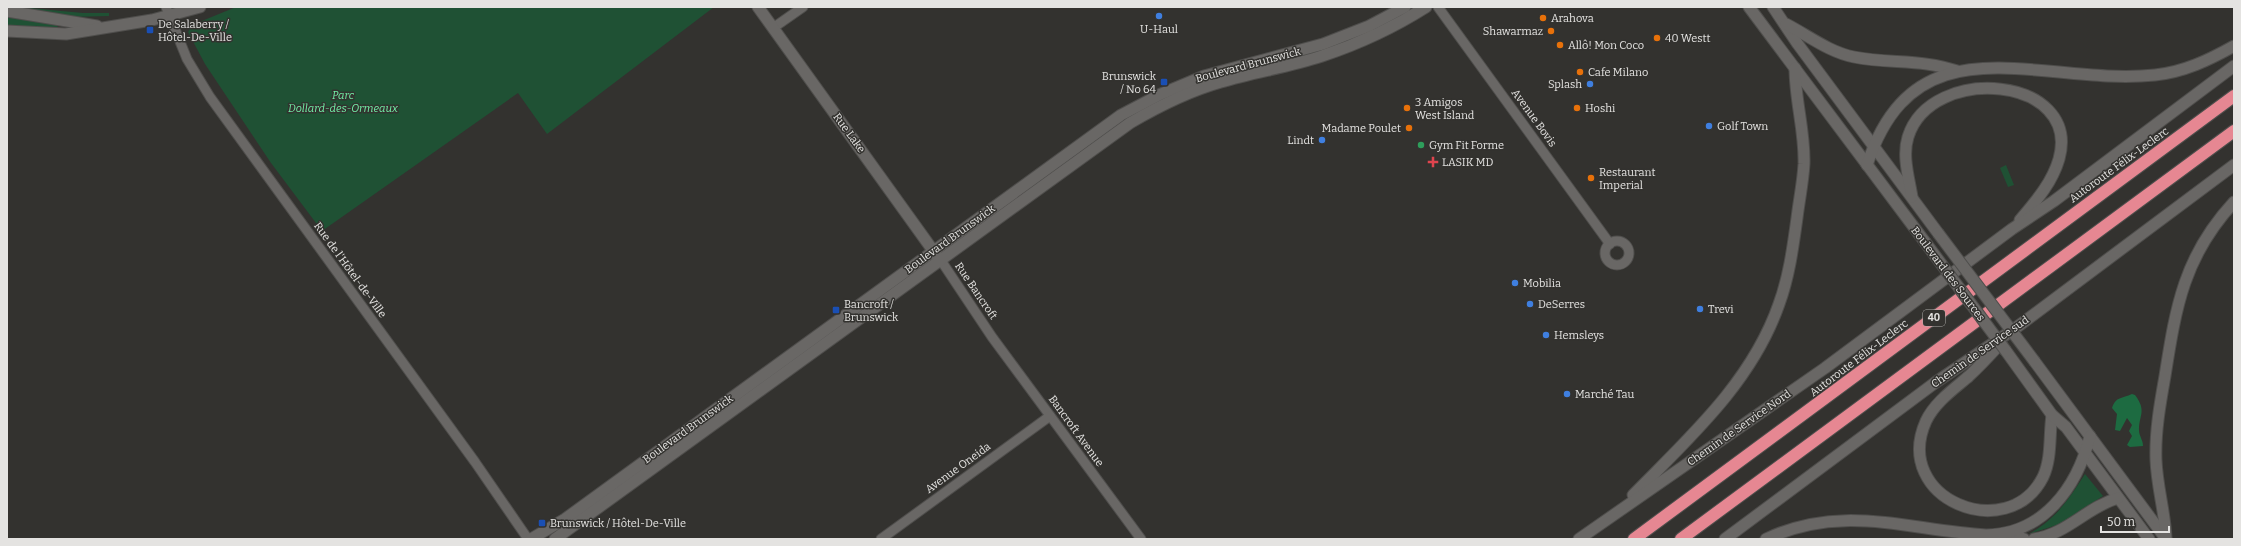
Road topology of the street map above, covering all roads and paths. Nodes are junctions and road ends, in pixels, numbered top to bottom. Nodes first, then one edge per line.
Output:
1 (200, 7) edge
2 (758, 7) edge
3 (803, 7) edge
4 (1404, 7) edge
5 (1426, 7) edge
6 (1438, 7) edge
7 (1749, 7) edge
8 (1773, 7) edge
9 (7, 11) edge
10 (167, 12) edge
11 (1786, 24) junction
12 (106, 28) junction
13 (773, 28) junction
14 (7, 31) edge
15 (2234, 46) edge
16 (2234, 66) edge
17 (1795, 68) junction
18 (1957, 70) junction
19 (2234, 96) edge
20 (2234, 131) edge
21 (1873, 146) junction
22 (2234, 164) edge
23 (1867, 165) junction
24 (1912, 197) junction
25 (2234, 202) edge
26 (2012, 229) junction
27 (1610, 244) dead end
28 (937, 255) junction
29 (2017, 327) junction
30 (992, 337) joint
31 (2052, 415) junction
32 (1050, 416) junction
33 (2090, 436) junction
34 (2086, 454) junction
35 (2118, 498) junction
36 (1617, 511) junction
37 (2006, 533) junction
38 (528, 539) edge
39 (531, 539) edge
40 (555, 539) edge
41 (881, 539) edge
42 (1140, 539) edge
43 (1579, 539) edge
44 (1634, 539) edge
45 (1682, 539) edge
46 (1725, 539) edge
47 (1766, 539) edge
48 (2024, 539) edge
49 (2034, 539) edge
50 (2149, 539) edge
51 (2166, 539) edge

1 - 10 main road
2 - 13 main road, Rue Lake
3 - 13 street
4 - 28 main road, Boulevard Brunswick
5 - 28 main road, Boulevard Brunswick
6 - 27 street, Avenue Bovis
7 - 17 main road, Boulevard des Sources
8 - 11 main road, Boulevard des Sources
9 - 12 main road
10 - 12 main road
10 - 38 street, Rue de l'Hôtel-de-Ville
11 - 18 main road
11 - 21 main road, Boulevard des Sources
12 - 14 main road
13 - 28 main road, Rue Lake
15 - 18 main road
16 - 26 main road
17 - 23 main road, Boulevard des Sources
17 - 36 main road
18 - 21 main road
19 - 44 highway, Autoroute Félix-Leclerc / 40
20 - 45 highway, 40
21 - 23 main road
21 - 24 main road, Boulevard des Sources
22 - 29 main road, Chemin de Service sud
23 - 31 main road, Boulevard des Sources, bridge
24 - 26 main road
24 - 33 main road, Boulevard des Sources, bridge
25 - 51 main road
26 - 36 main road, Chemin de Service Nord
28 - 30 street, Rue Bancroft
28 - 39 main road, Boulevard Brunswick
28 - 40 main road, Boulevard Brunswick
29 - 31 main road
29 - 46 main road, Chemin de Service sud
30 - 32 street, Bancroft Avenue
31 - 34 main road, Boulevard des Sources
32 - 41 street, Avenue Oneida
32 - 42 street, Bancroft Avenue
33 - 34 main road
33 - 51 main road, Boulevard des Sources
34 - 35 main road, Boulevard des Sources
34 - 37 main road
35 - 49 main road
35 - 50 main road, Boulevard des Sources
36 - 43 main road, Chemin de Service Nord
37 - 47 main road
37 - 48 main road

